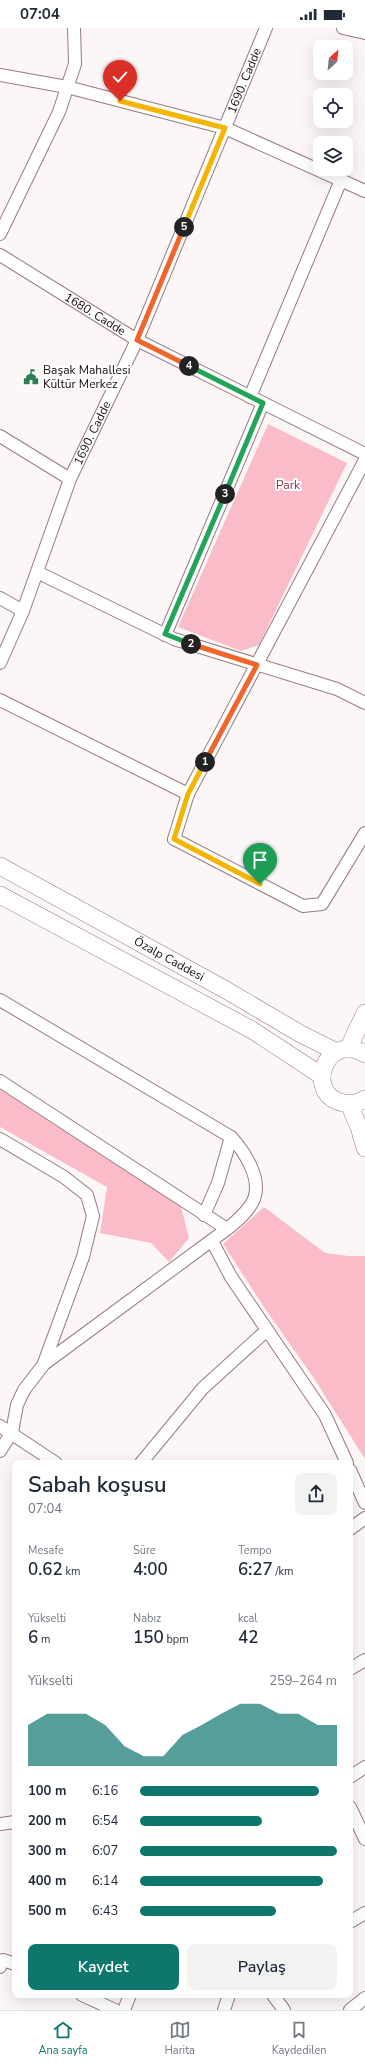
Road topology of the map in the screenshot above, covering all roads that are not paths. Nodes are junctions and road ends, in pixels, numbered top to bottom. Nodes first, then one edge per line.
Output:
1 (74, 28) edge
2 (266, 28) edge
3 (343, 28) edge
4 (365, 33) edge
5 (0, 75) edge
6 (67, 87) junction
7 (225, 128) junction
8 (341, 180) junction
9 (365, 191) edge
10 (0, 234) edge
11 (0, 256) edge
12 (137, 340) junction
13 (250, 397) junction
14 (263, 403) junction
15 (0, 436) edge
16 (365, 454) edge
17 (365, 460) edge
18 (70, 479) junction
19 (37, 572) junction
20 (0, 598) edge
21 (23, 611) junction
22 (165, 634) junction
23 (0, 664) edge
24 (257, 665) junction
25 (0, 700) edge
26 (365, 703) edge
27 (188, 794) junction
28 (365, 833) edge
29 (0, 866) edge
30 (0, 895) edge
31 (0, 1000) edge
32 (365, 1013) edge
33 (343, 1050) junction
34 (365, 1054) edge
35 (322, 1076) junction
36 (0, 1081) edge
37 (365, 1099) edge
38 (349, 1104) junction
39 (231, 1137) junction
40 (0, 1139) edge
41 (365, 1148) edge
42 (204, 1215) junction
43 (227, 1230) junction
44 (212, 1241) junction
45 (267, 1330) junction
46 (44, 1364) junction
47 (0, 1426) edge
48 (12, 1432) junction
49 (0, 1451) edge
50 (50, 1460) edge
51 (143, 1460) edge
52 (346, 1460) edge
53 (353, 1477) edge
54 (365, 1503) edge
55 (365, 1518) edge
56 (353, 1527) edge
57 (365, 1660) edge
58 (353, 1667) edge
59 (365, 1767) edge
60 (353, 1775) edge
61 (353, 1813) edge
62 (12, 1822) edge
63 (0, 1824) edge
64 (365, 1839) edge
65 (365, 1913) edge
66 (353, 1920) edge
67 (1, 1961) edge
68 (12, 1963) edge
69 (89, 1998) edge
70 (129, 1998) edge
71 (228, 1998) edge
72 (275, 1998) edge
73 (365, 1998) edge
74 (115, 2010) edge
75 (124, 2010) edge
76 (224, 2010) edge
77 (284, 2010) edge
78 (350, 2010) edge

1 - 6 street
2 - 7 street, 1690. Cadde
3 - 4 street
5 - 6 street
6 - 7 street
6 - 10 street
7 - 8 street
7 - 12 street, 1690. Cadde
8 - 9 street
8 - 13 street
11 - 12 street, 1680. Cadde
12 - 13 street, 1680. Cadde
12 - 18 street, 1690. Cadde
13 - 14 street, 1680. Cadde
14 - 16 street, 1680. Cadde
14 - 22 street
15 - 18 street
17 - 24 street
18 - 19 street, 1690. Cadde
19 - 21 street, 1690. Cadde
19 - 22 street
20 - 21 street
21 - 23 street, 1690. Cadde
22 - 24 street
24 - 26 street
24 - 27 street
25 - 27 street
27 - 28 street
29 - 33 main road, Özalp Caddesi
30 - 35 main road, Özalp Caddesi
31 - 39 street
32 - 33 main road
33 - 34 main road, Özalp Caddesi
33 - 35 main road
35 - 38 main road
36 - 42 street
37 - 38 main road
38 - 41 main road
39 - 42 street
39 - 43 street
40 - 46 street
42 - 43 street
43 - 44 street
44 - 45 street
44 - 46 street
45 - 51 street
45 - 52 street
46 - 48 street
47 - 48 street
48 - 49 street
48 - 50 street
53 - 54 street
55 - 56 street
57 - 58 street
59 - 60 street
61 - 64 street
62 - 63 street
65 - 66 street
67 - 68 street
69 - 74 street
70 - 75 street
71 - 76 street
72 - 77 street
73 - 78 street

